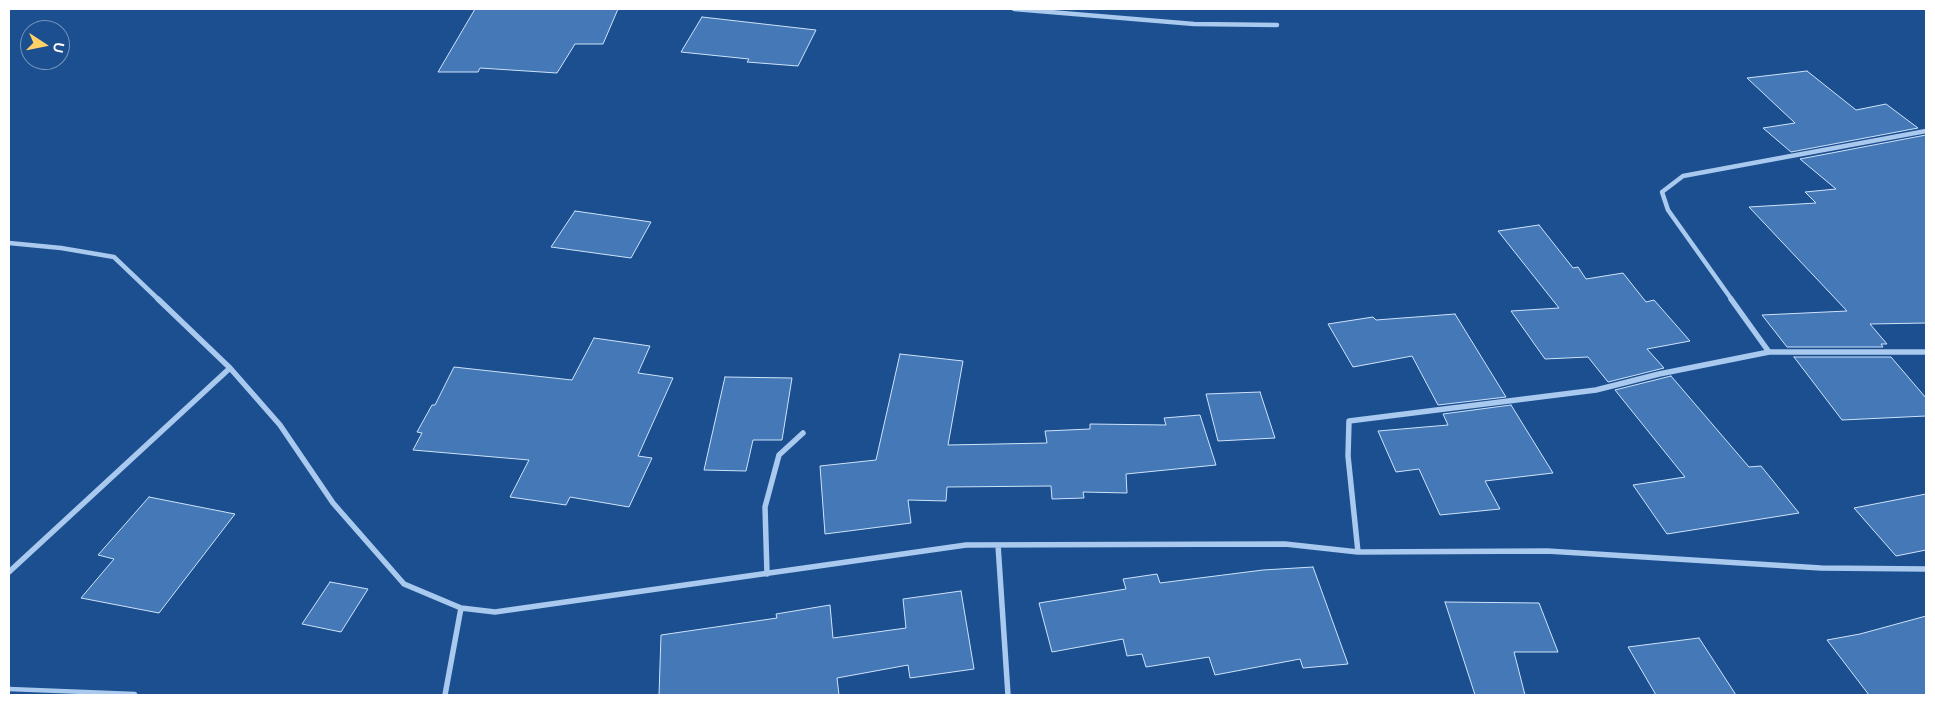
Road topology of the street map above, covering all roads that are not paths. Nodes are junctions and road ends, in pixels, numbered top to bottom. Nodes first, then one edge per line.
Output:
1 (1014, 9) edge
2 (1278, 25) dead end
3 (1926, 131) edge
4 (9, 243) edge
5 (1769, 352) junction
6 (1926, 352) edge
7 (230, 368) junction
8 (803, 433) dead end
9 (998, 545) junction
10 (1358, 552) junction
11 (1926, 569) edge
12 (9, 572) edge
13 (767, 574) junction
14 (461, 608) junction
15 (9, 689) edge
16 (135, 694) edge
17 (445, 695) edge
18 (1008, 695) edge

1 - 2 street
3 - 5 street
4 - 7 street
5 - 6 street
5 - 10 street
7 - 12 street
7 - 14 street
8 - 13 street
9 - 10 street
9 - 13 street
9 - 18 street
10 - 11 street
13 - 14 street
14 - 17 street
15 - 16 lane

